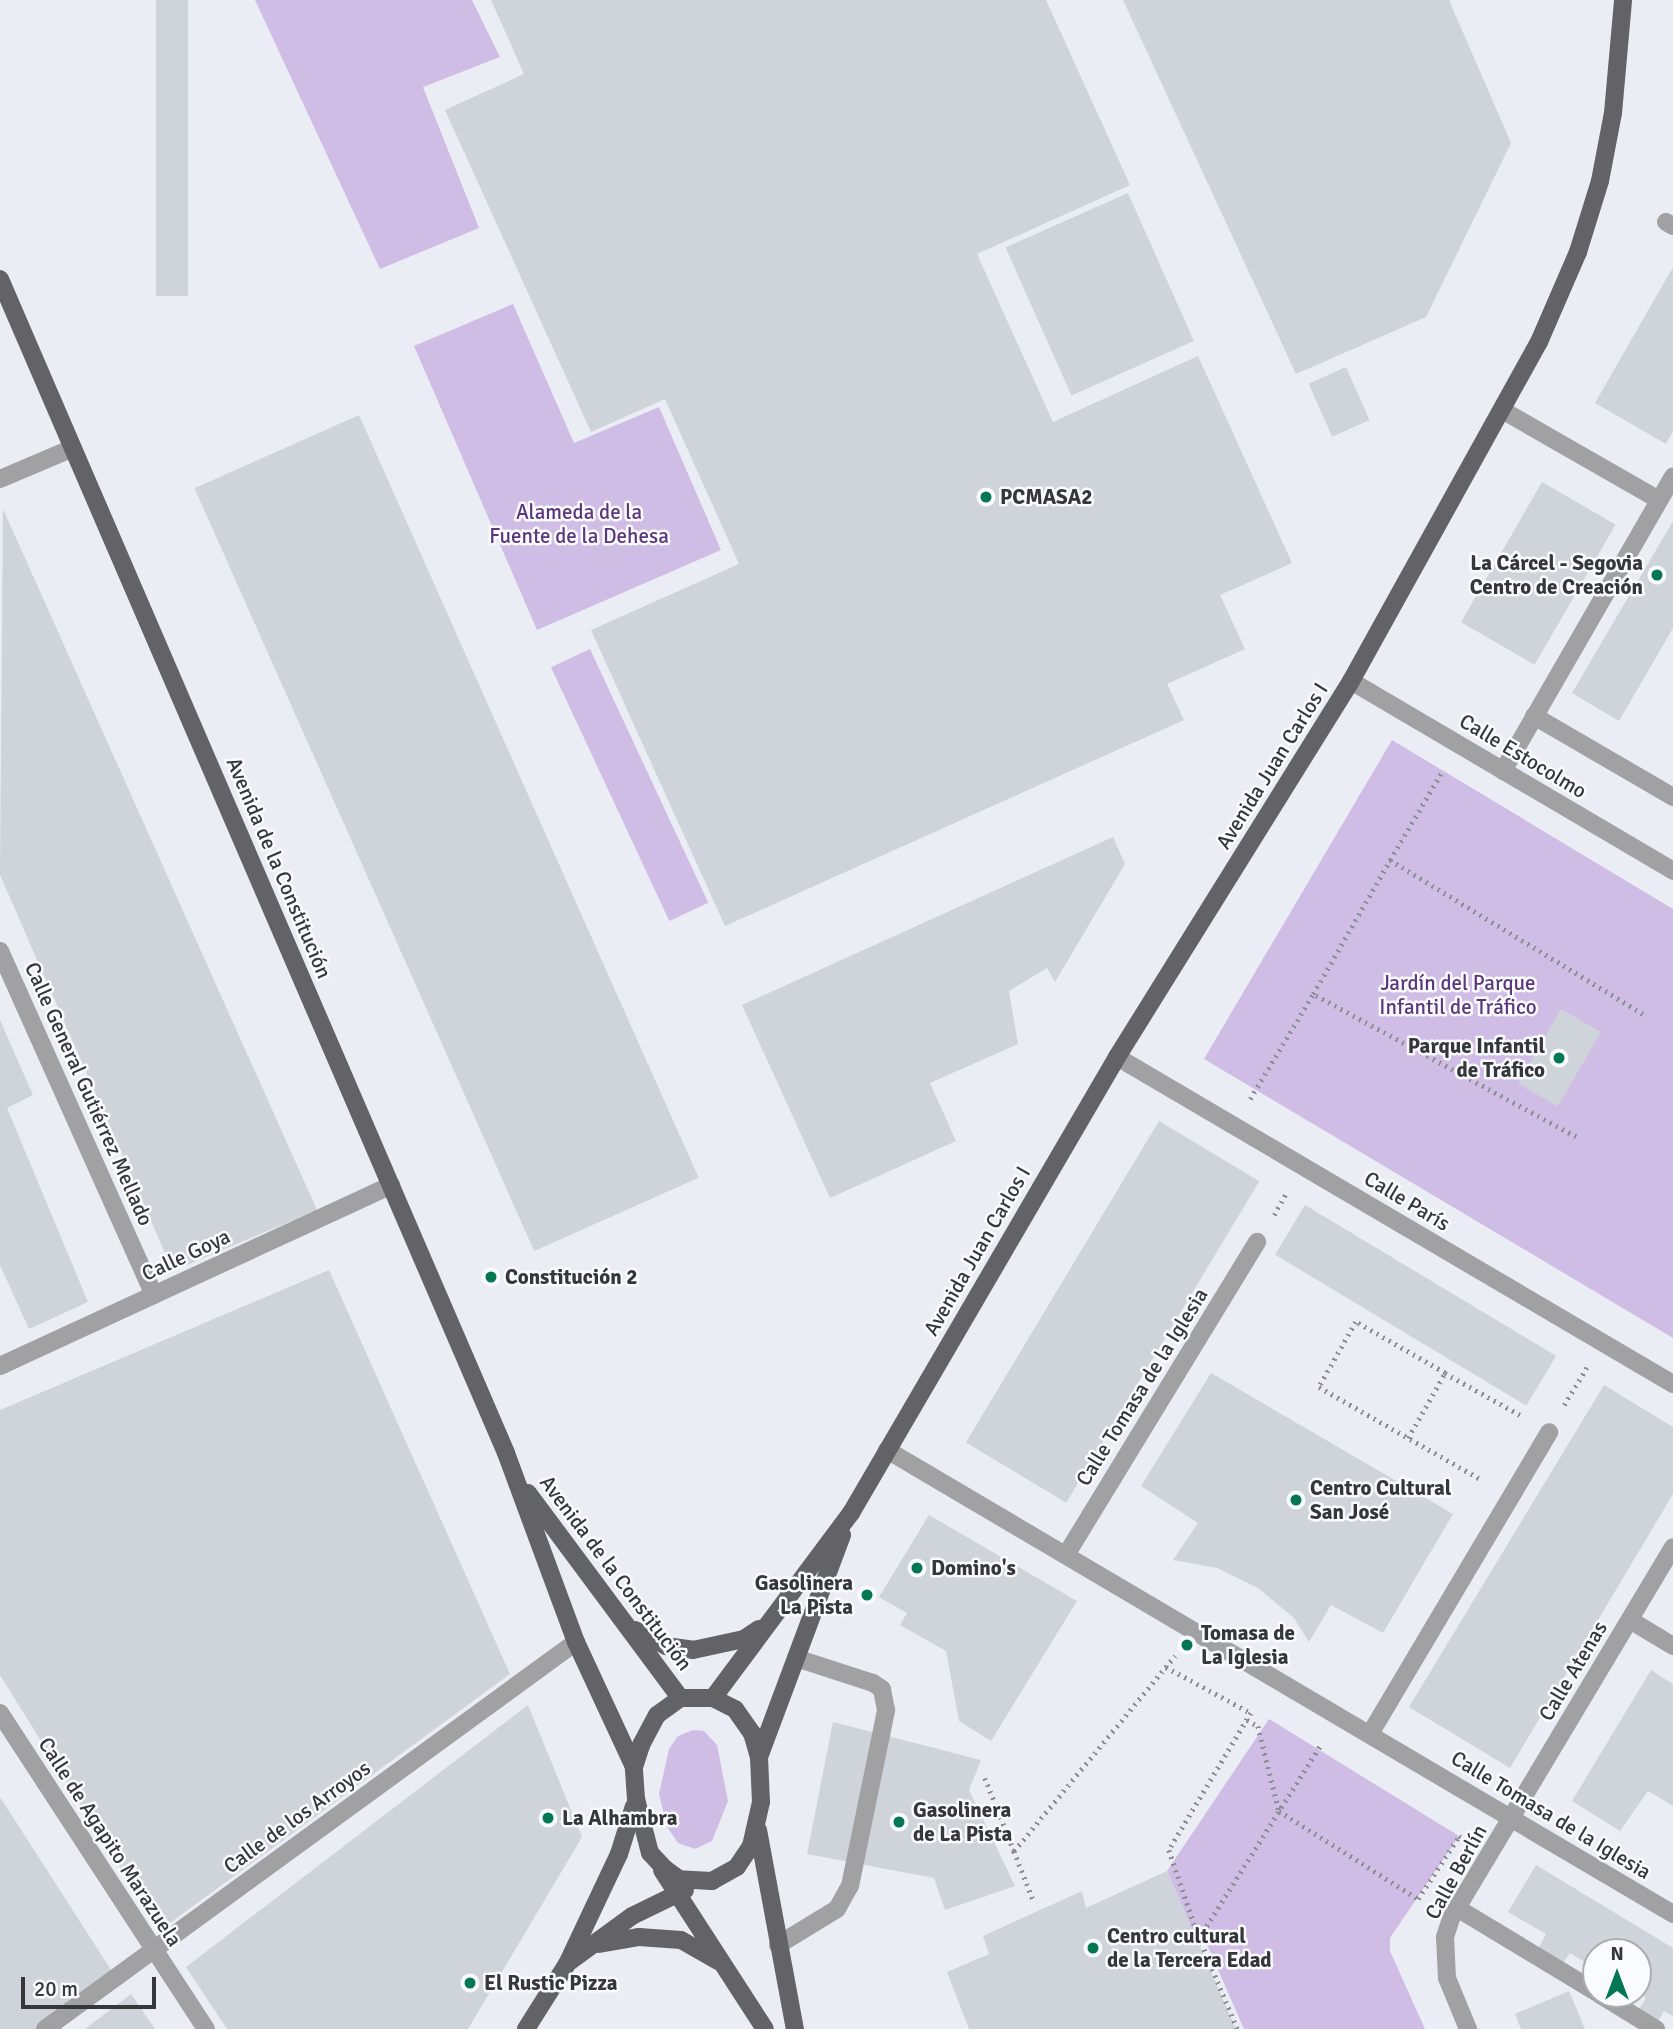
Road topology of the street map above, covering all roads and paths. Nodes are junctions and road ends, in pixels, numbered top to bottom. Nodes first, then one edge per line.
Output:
1 (1623, 0) edge
2 (0, 279) edge
3 (1502, 410) junction
4 (73, 448) junction
5 (1673, 476) edge
6 (0, 480) edge
7 (1659, 500) junction
8 (1351, 681) junction
9 (1534, 716) junction
10 (1458, 744) junction
11 (1503, 771) junction
12 (1673, 797) edge
13 (1390, 860) junction
14 (1673, 871) edge
15 (0, 951) edge
16 (1313, 994) junction
17 (1647, 1016) dead end
18 (1117, 1057) junction
19 (1234, 1126) junction
20 (1576, 1137) dead end
21 (1303, 1166) junction
22 (391, 1185) junction
23 (1257, 1242) joint
24 (154, 1295) junction
25 (1601, 1343) junction
26 (0, 1366) edge
27 (1446, 1373) junction
28 (1673, 1384) edge
29 (1549, 1432) junction
30 (1408, 1438) junction
31 (887, 1450) junction
32 (516, 1476) junction
33 (1511, 1496) junction
34 (851, 1513) junction
35 (1673, 1547) edge
36 (1066, 1555) junction
37 (1630, 1620) junction
38 (625, 1622) junction
39 (768, 1624) junction
40 (576, 1642) junction
41 (1673, 1646) edge
42 (1180, 1650) dead end
43 (796, 1658) junction
44 (1166, 1667) junction
45 (680, 1698) junction
46 (713, 1698) junction
47 (0, 1713) edge
48 (1247, 1720) junction
49 (1326, 1734) dead end
50 (1370, 1734) junction
51 (759, 1757) junction
52 (634, 1767) junction
53 (985, 1778) dead end
54 (636, 1799) junction
55 (1279, 1811) junction
56 (1512, 1819) junction
57 (758, 1827) junction
58 (1014, 1851) junction
59 (650, 1853) junction
60 (1490, 1856) junction
61 (712, 1881) junction
62 (677, 1893) junction
63 (1034, 1902) dead end
64 (1457, 1908) junction
65 (1673, 1914) edge
66 (1199, 1938) junction
67 (778, 1945) junction
68 (152, 1951) junction
69 (583, 1952) junction
70 (566, 1964) junction
71 (725, 1965) junction
72 (1582, 1984) edge
73 (1622, 2008) edge
74 (45, 2029) edge
75 (206, 2029) edge
76 (526, 2029) edge
77 (765, 2029) edge
78 (795, 2029) edge
79 (1237, 2029) edge
80 (1468, 2029) edge
81 (1656, 2029) edge

1 - 3 main road, Avenida Juan Carlos I
2 - 4 main road, Avenida de la Constitución
3 - 7 street
3 - 8 main road, Avenida Juan Carlos I
4 - 6 street
4 - 22 main road, Avenida de la Constitución
5 - 7 street
7 - 9 street
8 - 10 street, Calle Estocolmo
8 - 18 main road, Avenida Juan Carlos I
9 - 11 street
9 - 12 street
10 - 11 street, Calle Estocolmo
10 - 13 path
11 - 14 street, Calle Estocolmo
13 - 16 path
13 - 17 path
15 - 24 street, Calle General Gutiérrez Mellado
16 - 19 path
16 - 20 path
18 - 19 street, Calle París
18 - 31 main road, Avenida Juan Carlos I
19 - 21 street, Calle París
21 - 23 path
21 - 25 street, Calle París
22 - 24 street, Calle Goya
22 - 32 main road, Avenida de la Constitución
23 - 36 street, Calle Tomasa de la Iglesia
24 - 26 street, Calle Goya
25 - 28 street, Calle París
25 - 29 path
27 - 29 path
27 - 30 path
27 - 30 path
29 - 33 street
30 - 33 path
31 - 34 main road, Avenida Juan Carlos I
31 - 36 street, Calle Tomasa de la Iglesia
32 - 38 main road, Avenida de la Constitución
32 - 40 main road, Avenida de la Constitución
33 - 50 street
34 - 39 main road, Avenida Juan Carlos I
34 - 43 main road, Avenida Juan Carlos I
35 - 37 street, Calle Atenas
36 - 50 street, Calle Tomasa de la Iglesia
37 - 41 street
37 - 56 street, Calle Atenas
38 - 39 main road
38 - 45 main road, Avenida de la Constitución
39 - 46 main road, Avenida Juan Carlos I
40 - 52 main road, Avenida de la Constitución
40 - 68 street, Calle de los Arroyos
42 - 44 path
43 - 51 main road, Avenida Juan Carlos I
43 - 67 street
44 - 48 path
44 - 58 path
45 - 46 main road
45 - 52 main road
46 - 51 main road
47 - 68 street, Calle de Agapito Marazuela
48 - 55 path
48 - 66 path
49 - 55 path
50 - 56 street, Calle Tomasa de la Iglesia
51 - 57 main road
52 - 54 main road
53 - 58 path
54 - 59 main road
54 - 70 main road
55 - 60 path
55 - 66 path
56 - 60 street, Calle Berlín
56 - 65 street, Calle Tomasa de la Iglesia
57 - 61 main road
57 - 67 main road
58 - 63 path
59 - 61 main road
59 - 62 main road
60 - 64 street, Calle Berlín
61 - 62 main road
62 - 69 main road
62 - 71 main road
64 - 72 street
64 - 80 street, Calle Berlín
66 - 79 path
67 - 78 main road
68 - 74 street, Calle de los Arroyos
68 - 75 street, Calle de Agapito Marazuela
69 - 70 main road
69 - 71 main road
70 - 76 main road
71 - 77 main road
73 - 81 street

